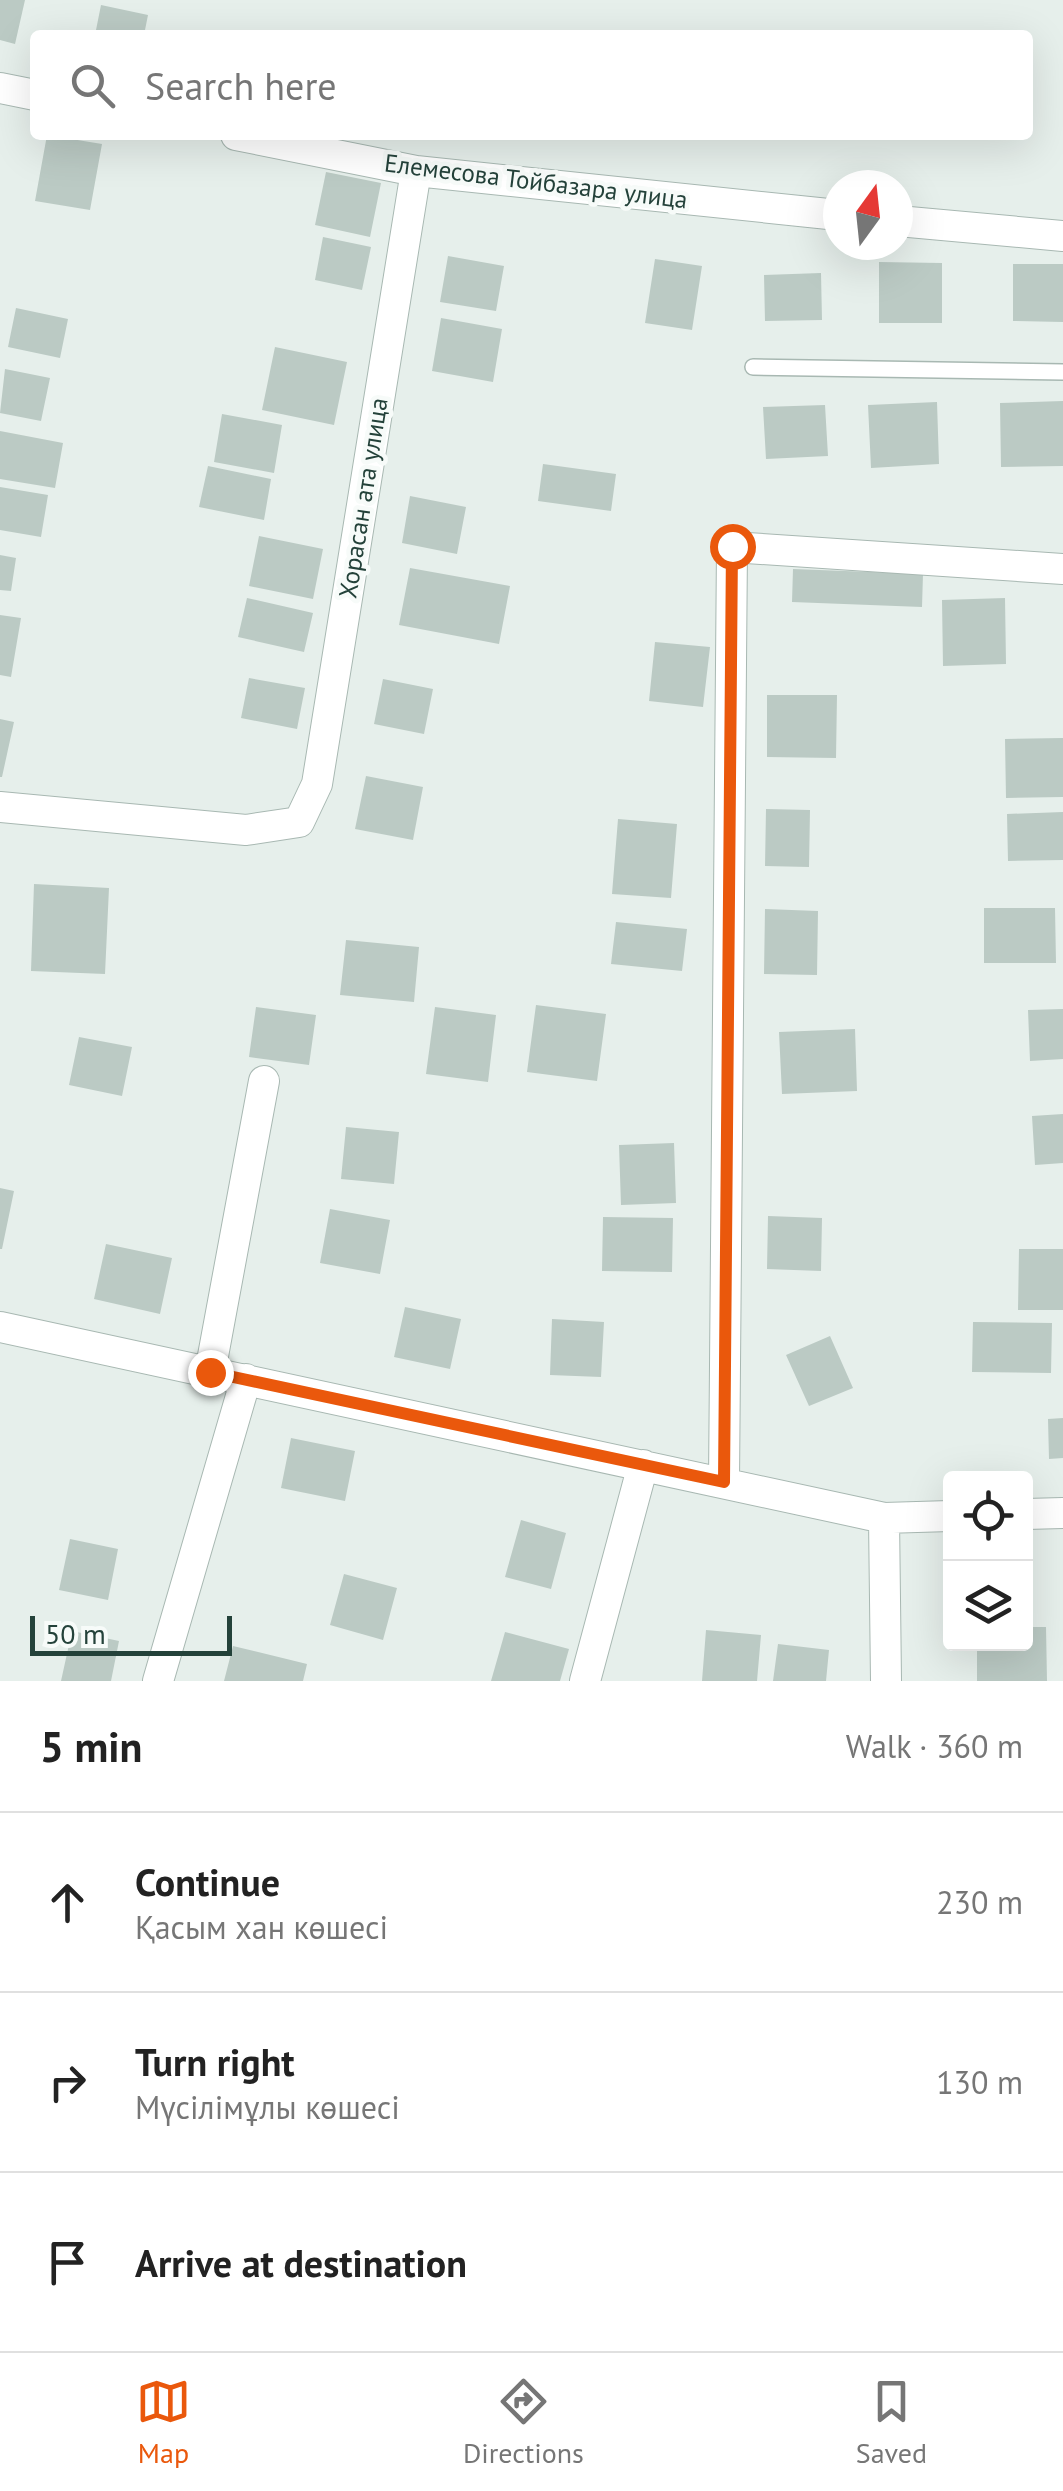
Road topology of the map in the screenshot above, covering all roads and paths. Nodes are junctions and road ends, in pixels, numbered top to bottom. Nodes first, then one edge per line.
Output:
1 (0, 88) edge
2 (30, 94) edge
3 (261, 140) edge
4 (416, 171) junction
5 (823, 212) edge
6 (913, 222) edge
7 (1063, 236) edge
8 (754, 367) dead end
9 (1063, 372) edge
10 (1063, 569) edge
11 (0, 807) edge
12 (264, 1081) dead end
13 (0, 1327) edge
14 (210, 1372) junction
15 (246, 1379) junction
16 (643, 1465) junction
17 (724, 1482) junction
18 (1063, 1513) edge
19 (1033, 1514) edge
20 (943, 1516) edge
21 (884, 1518) junction
22 (158, 1681) edge
23 (585, 1681) edge
24 (886, 1681) edge

1 - 2 street
3 - 4 street, Елемесова Тойбазара улица
4 - 5 street, Елемесова Тойбазара улица
4 - 11 street, Хорасан ата улица
6 - 7 street
8 - 9 lane
10 - 17 street
12 - 14 street
13 - 14 street
14 - 15 street
15 - 16 street
15 - 22 street
16 - 17 street
16 - 23 street
17 - 21 street
18 - 19 street
20 - 21 street
21 - 24 street

